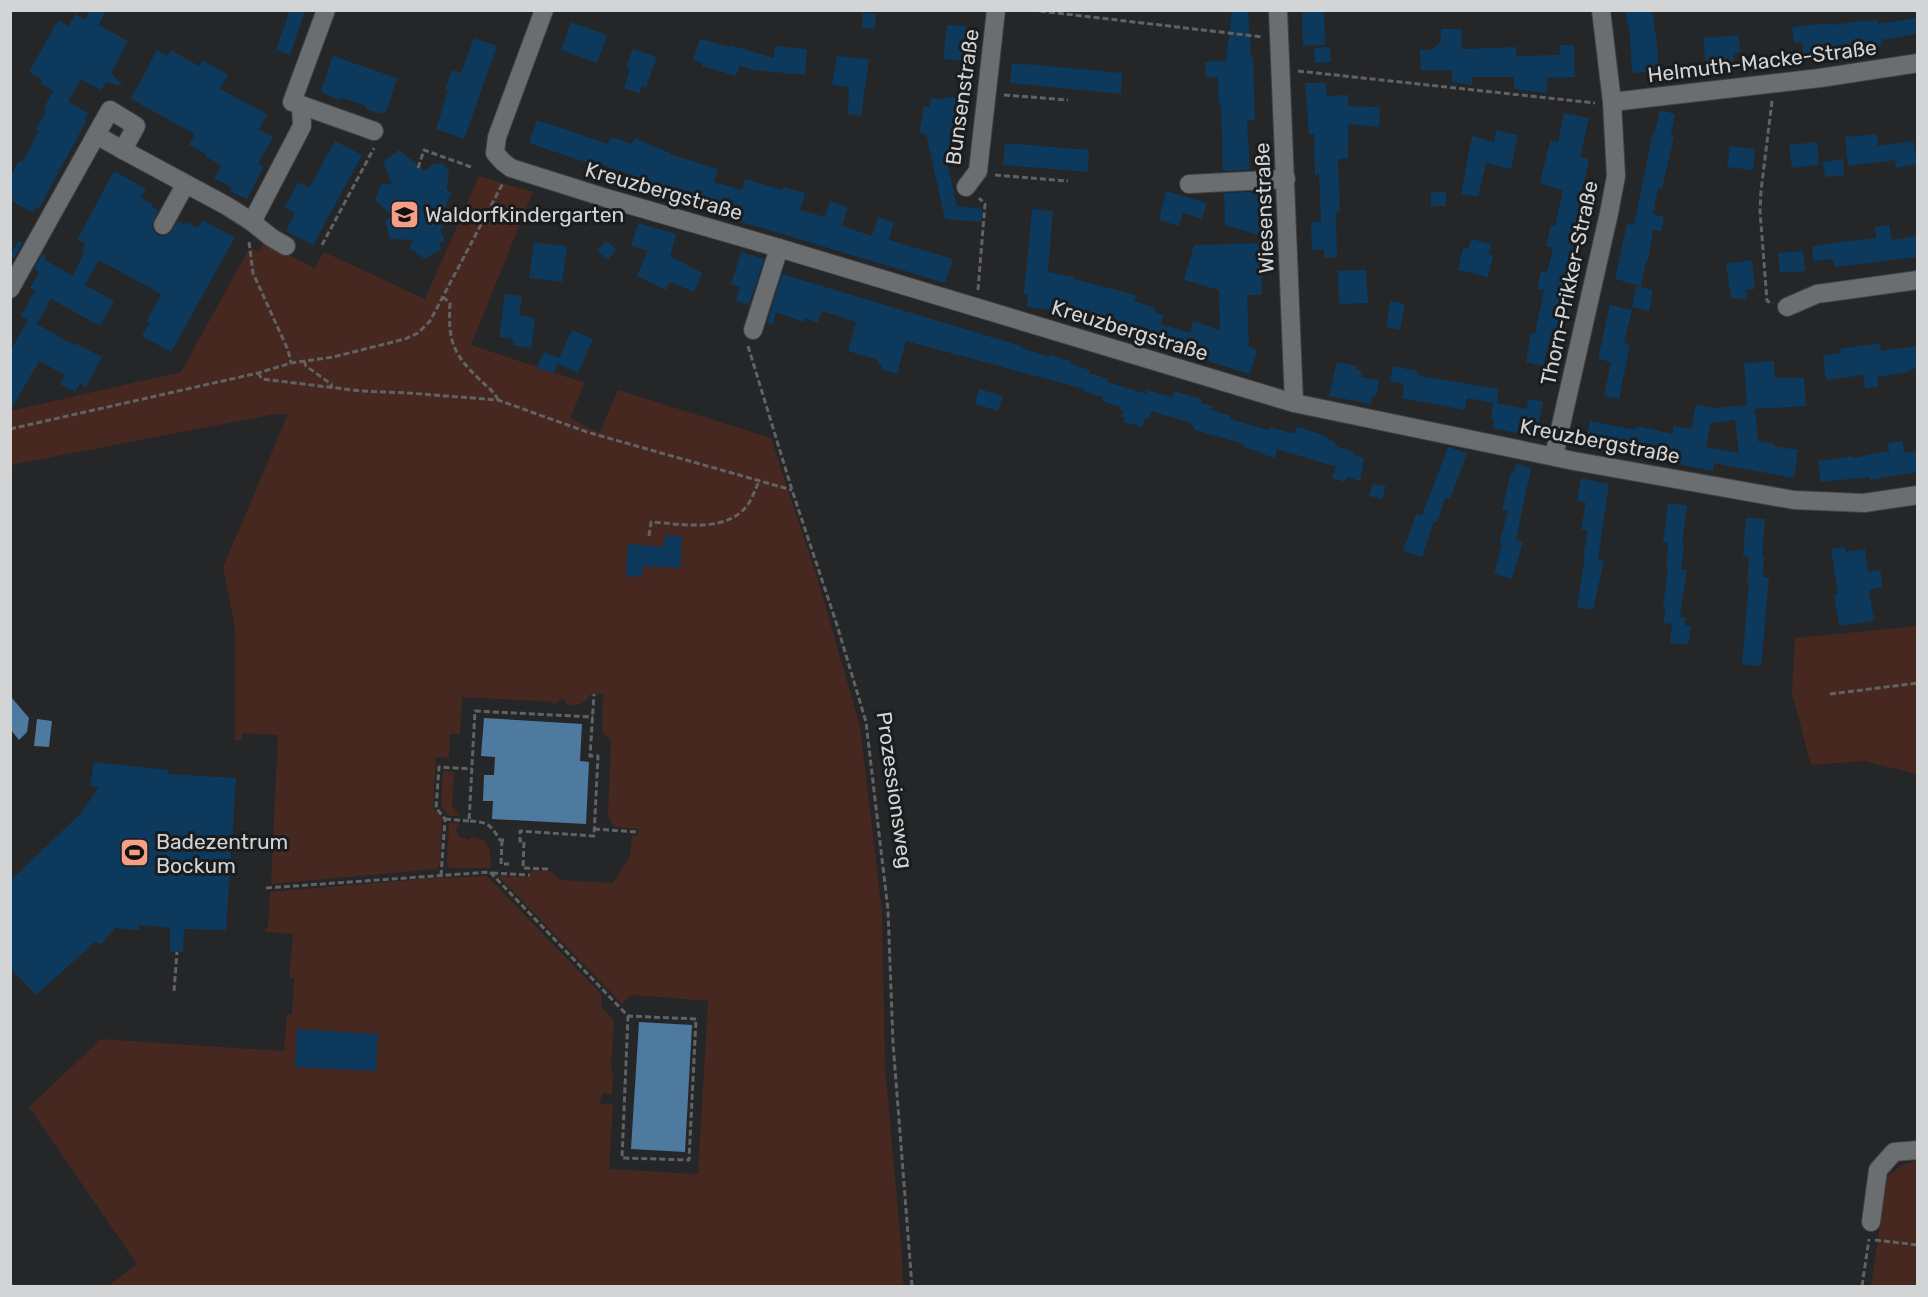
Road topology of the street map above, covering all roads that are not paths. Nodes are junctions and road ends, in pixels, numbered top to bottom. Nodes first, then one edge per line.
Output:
1 (326, 10) edge
2 (544, 10) edge
3 (996, 10) edge
4 (1278, 10) edge
5 (1601, 10) edge
6 (1917, 63) edge
7 (1612, 102) junction
8 (301, 105) junction
9 (374, 131) road end
10 (96, 135) junction
11 (123, 150) junction
12 (1286, 179) junction
13 (1189, 184) dead end
14 (185, 185) junction
15 (966, 187) road end
16 (252, 222) junction
17 (163, 225) dead end
18 (286, 246) dead end
19 (778, 248) junction
20 (1917, 280) edge
21 (10, 289) edge
22 (1787, 308) road end
23 (753, 330) road end
24 (1294, 403) junction
25 (1554, 456) junction
26 (1917, 495) edge
27 (1917, 1150) edge
28 (1870, 1231) road end

1 - 8 street
2 - 19 street, Kreuzbergstraße
3 - 15 street, Bunsenstraße
4 - 12 street, Wiesenstraße
5 - 7 street, Thorn-Prikker-Straße
6 - 7 street, Helmuth-Macke-Straße
7 - 25 street, Thorn-Prikker-Straße
8 - 9 street
8 - 16 street
10 - 11 street
10 - 11 street
10 - 21 street
11 - 14 street
12 - 13 street
12 - 24 street, Wiesenstraße
14 - 16 street
14 - 17 street
16 - 18 street
19 - 23 street
19 - 24 street, Kreuzbergstraße
20 - 22 street
24 - 25 street, Kreuzbergstraße
25 - 26 street, Kreuzbergstraße
27 - 28 street

